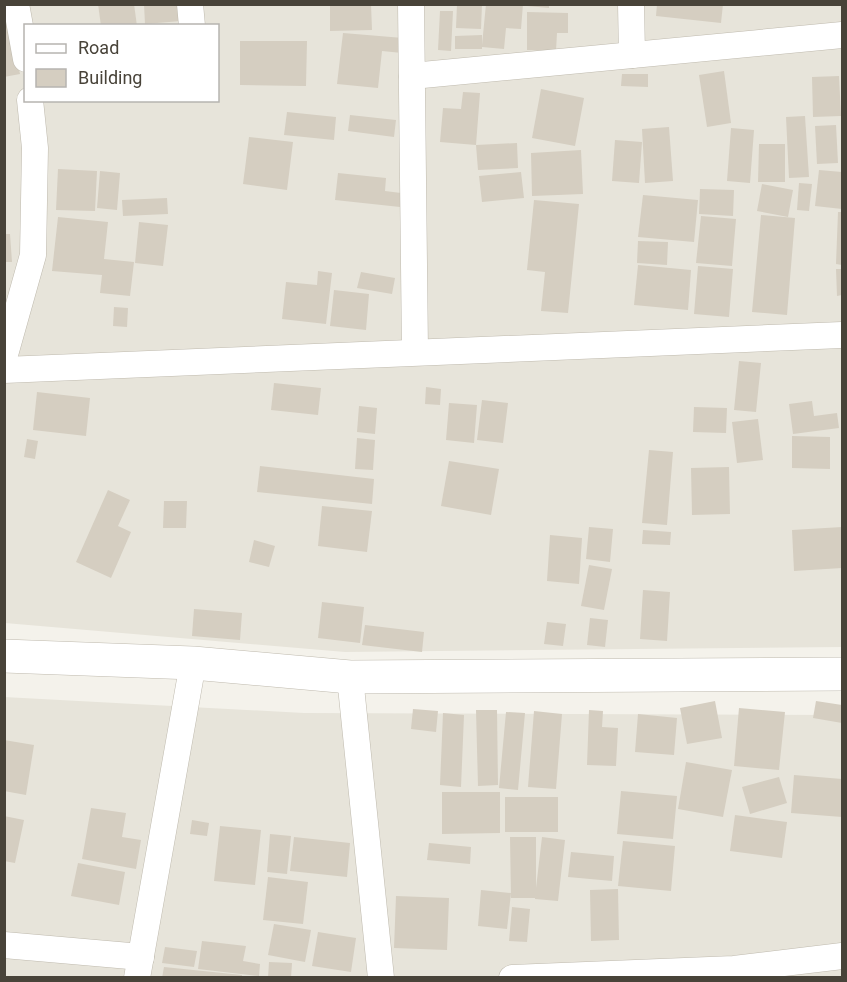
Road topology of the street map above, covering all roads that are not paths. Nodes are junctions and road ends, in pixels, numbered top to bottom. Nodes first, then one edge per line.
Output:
1 (16, 4) edge
2 (190, 4) edge
3 (411, 4) edge
4 (631, 4) edge
5 (192, 24) edge
6 (843, 34) edge
7 (24, 48) edge
8 (632, 55) junction
9 (412, 76) junction
10 (30, 102) edge
11 (843, 335) edge
12 (415, 352) junction
13 (4, 358) edge
14 (4, 369) edge
15 (4, 657) edge
16 (192, 663) junction
17 (843, 674) edge
18 (350, 676) junction
19 (4, 945) edge
20 (843, 956) edge
21 (139, 967) edge
22 (381, 978) edge
23 (512, 978) edge

1 - 7 street
2 - 5 street
3 - 9 street
4 - 8 street
6 - 8 street
8 - 9 street
9 - 12 street
10 - 13 street
11 - 12 street
12 - 14 street
15 - 16 street
16 - 18 street
16 - 21 street
17 - 18 street
18 - 22 street
19 - 21 street
20 - 23 street

